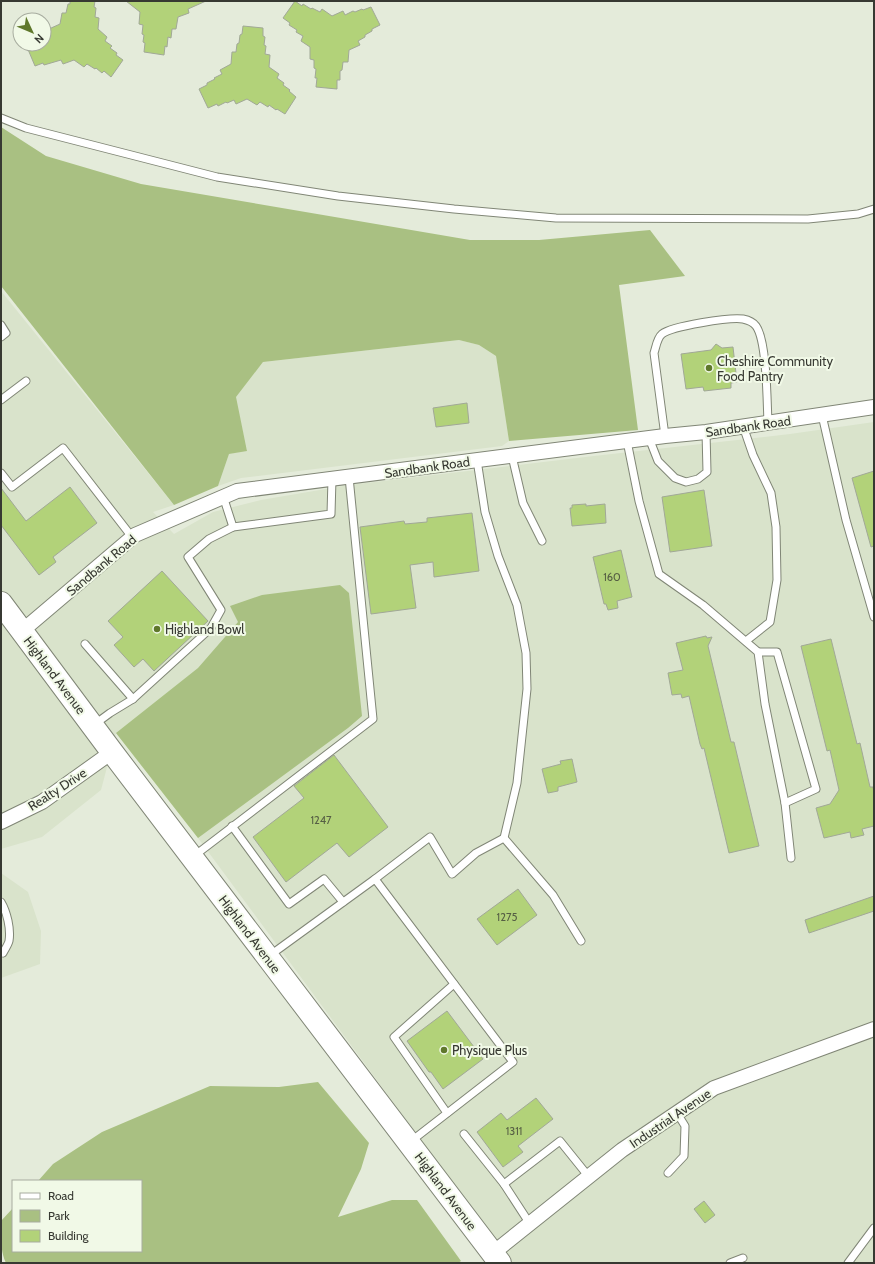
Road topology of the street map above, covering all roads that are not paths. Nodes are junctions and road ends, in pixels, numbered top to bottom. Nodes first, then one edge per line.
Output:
1 (1, 118) edge
2 (874, 209) edge
3 (1, 325) edge
4 (1, 337) edge
5 (26, 381) dead end
6 (1, 400) edge
7 (874, 407) edge
8 (822, 415) junction
9 (768, 422) junction
10 (743, 426) junction
11 (706, 432) junction
12 (665, 436) junction
13 (649, 438) junction
14 (627, 441) junction
15 (512, 456) junction
16 (477, 460) junction
17 (1, 473) edge
18 (349, 477) junction
19 (332, 479) junction
20 (223, 496) junction
21 (233, 528) junction
22 (132, 537) junction
23 (542, 541) dead end
24 (1, 603) edge
25 (874, 617) edge
26 (22, 631) junction
27 (746, 641) junction
28 (85, 644) dead end
29 (758, 652) junction
30 (133, 699) junction
31 (93, 726) junction
32 (112, 752) junction
33 (785, 803) junction
34 (1, 822) edge
35 (232, 826) junction
36 (504, 838) junction
37 (192, 857) junction
38 (791, 858) dead end
39 (375, 879) junction
40 (1, 902) edge
41 (342, 902) junction
42 (582, 941) dead end
43 (3, 953) dead end
44 (268, 957) junction
45 (454, 984) junction
46 (874, 1029) edge
47 (447, 1113) junction
48 (677, 1113) junction
49 (464, 1134) dead end
50 (409, 1142) junction
51 (668, 1173) dead end
52 (589, 1177) junction
53 (504, 1184) junction
54 (530, 1224) junction
55 (874, 1228) edge
56 (496, 1258) edge
57 (743, 1258) dead end
58 (730, 1263) edge
59 (848, 1263) edge

1 - 2 lane
3 - 4 lane
5 - 6 lane
7 - 8 street, Sandbank Road
8 - 9 street, Sandbank Road
8 - 25 lane
9 - 10 street, Sandbank Road
9 - 12 lane
10 - 11 street, Sandbank Road
10 - 27 lane
11 - 12 street, Sandbank Road
11 - 13 lane
12 - 13 street, Sandbank Road
13 - 14 street, Sandbank Road
14 - 15 street, Sandbank Road
14 - 27 lane
15 - 16 street, Sandbank Road
15 - 23 lane
16 - 18 street, Sandbank Road
16 - 36 lane
17 - 22 lane
18 - 19 street, Sandbank Road
18 - 35 lane
19 - 20 street, Sandbank Road
19 - 21 lane
20 - 21 lane
20 - 22 street, Sandbank Road
21 - 30 lane
22 - 26 street, Sandbank Road
24 - 26 highway, Highland Avenue
26 - 31 highway, Highland Avenue
27 - 29 lane
28 - 30 lane
29 - 33 lane
29 - 33 lane
30 - 31 lane
31 - 32 highway, Highland Avenue
32 - 34 street, Realty Drive
32 - 37 highway, Highland Avenue
33 - 38 lane
35 - 37 lane
35 - 41 lane
36 - 39 lane
36 - 42 lane
37 - 44 highway, Highland Avenue
39 - 41 lane
39 - 45 lane
40 - 43 lane
41 - 44 lane
44 - 50 highway, Highland Avenue
45 - 47 lane
45 - 47 lane
46 - 48 street, Industrial Avenue
47 - 50 lane
48 - 51 lane
48 - 52 street, Industrial Avenue
49 - 53 lane
50 - 56 highway, Highland Avenue
52 - 53 lane
52 - 54 street, Industrial Avenue
53 - 54 lane
54 - 56 street, Industrial Avenue
55 - 59 lane
57 - 58 lane

